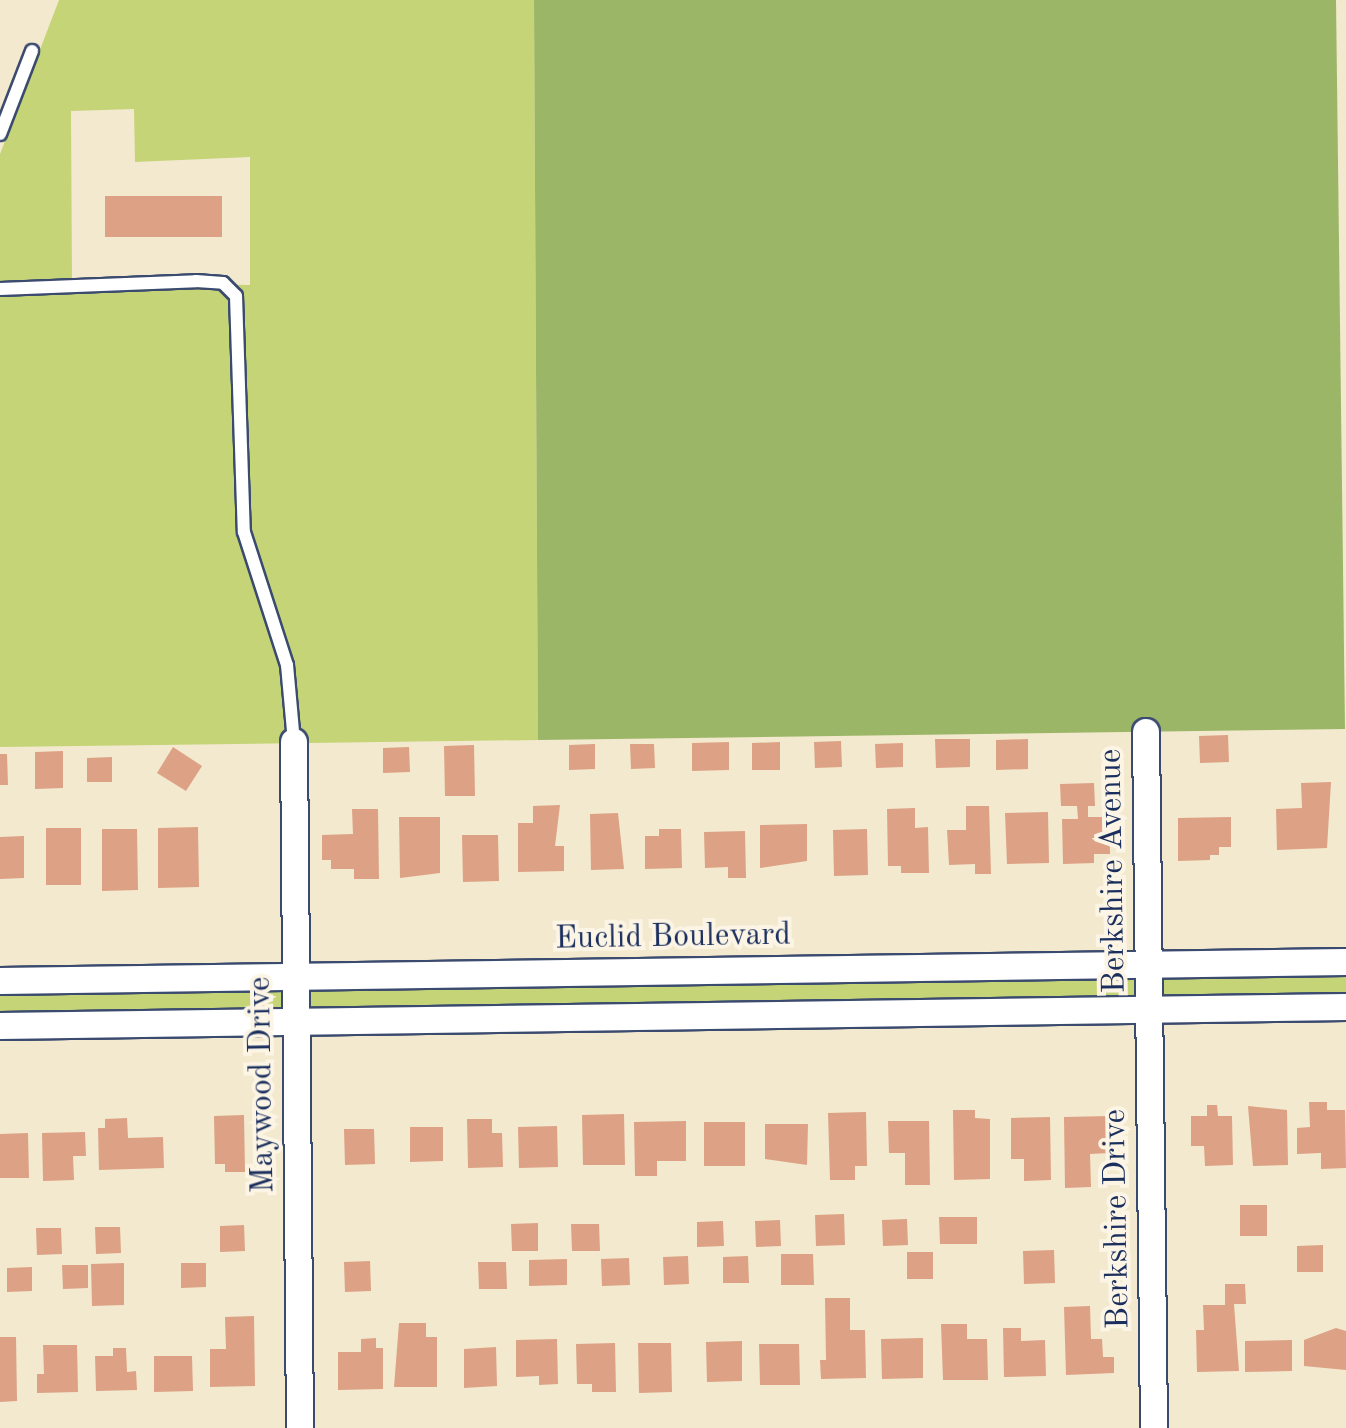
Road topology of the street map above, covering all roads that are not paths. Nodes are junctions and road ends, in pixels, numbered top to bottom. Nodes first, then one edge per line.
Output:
1 (32, 51) dead end
2 (0, 134) edge
3 (0, 289) edge
4 (1146, 732) dead end
5 (294, 742) joint
6 (1346, 962) edge
7 (1150, 965) junction
8 (723, 971) junction
9 (296, 977) junction
10 (0, 981) edge
11 (1346, 1007) edge
12 (1150, 1010) junction
13 (723, 1016) junction
14 (296, 1022) junction
15 (0, 1026) edge
16 (300, 1428) edge
17 (1154, 1428) edge

1 - 2 lane
3 - 5 lane
4 - 7 street, Berkshire Avenue
5 - 9 street, Maywood Drive
6 - 7 street, Euclid Boulevard
6 - 11 street
7 - 8 street, Euclid Boulevard
7 - 12 street, Berkshire Avenue
8 - 9 street, Euclid Boulevard
8 - 13 street
9 - 10 street, Euclid Boulevard
9 - 14 street, Maywood Drive
11 - 12 street
12 - 13 street
12 - 17 street, Berkshire Drive
13 - 14 street
14 - 15 street
14 - 16 street, Maywood Drive

